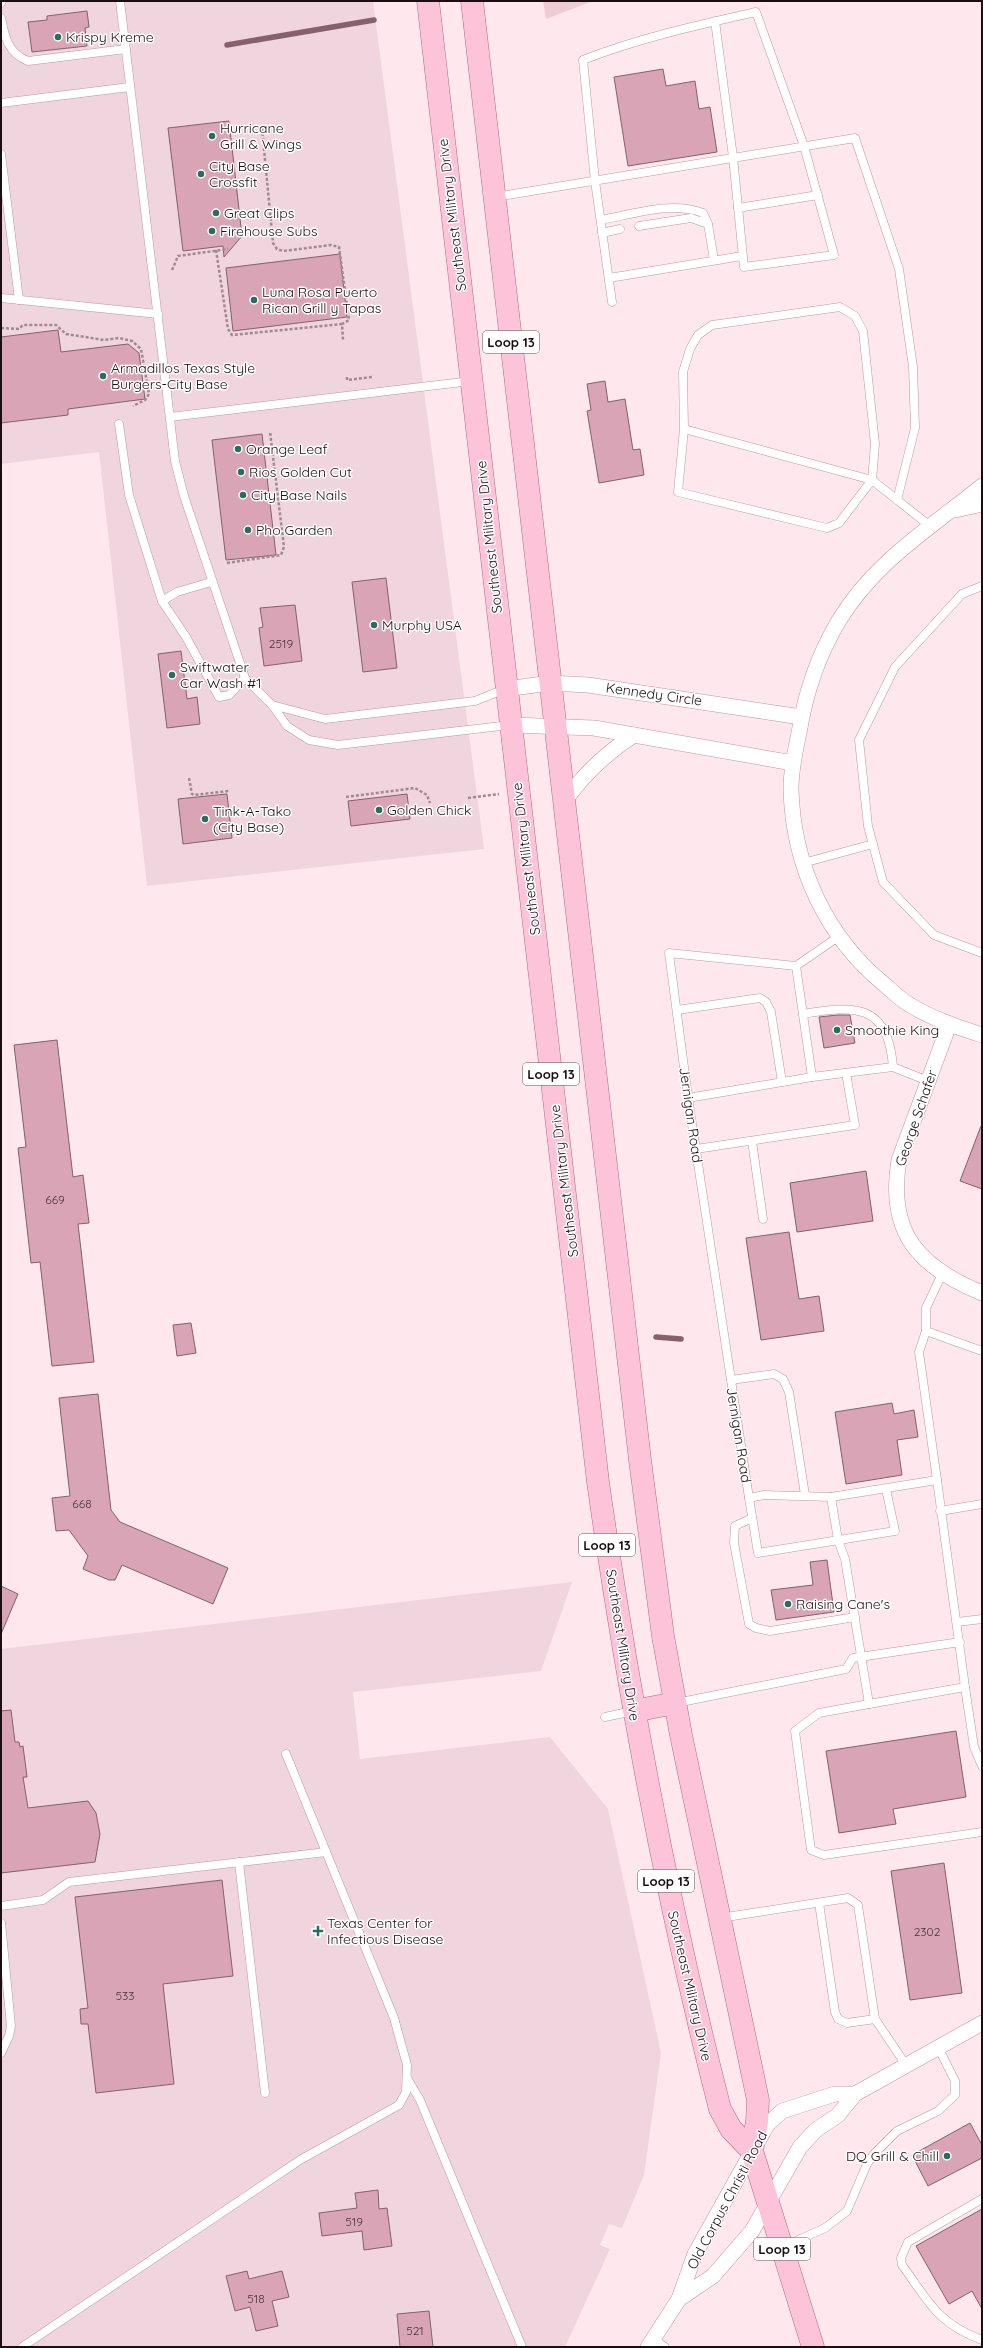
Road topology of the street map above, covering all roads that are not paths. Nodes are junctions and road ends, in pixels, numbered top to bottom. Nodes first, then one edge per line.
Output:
1 (120, 1) edge
2 (428, 1) edge
3 (472, 1) edge
4 (1, 18) edge
5 (715, 21) junction
6 (126, 49) junction
7 (130, 88) junction
8 (1, 103) edge
9 (804, 146) junction
10 (1, 154) edge
11 (733, 157) junction
12 (595, 181) junction
13 (818, 195) junction
14 (494, 197) junction
15 (738, 208) junction
16 (601, 220) junction
17 (708, 224) junction
18 (639, 226) dead end
19 (620, 229) dead end
20 (602, 233) junction
21 (742, 256) junction
22 (714, 260) junction
23 (609, 278) junction
24 (1, 298) edge
25 (19, 300) junction
26 (612, 302) dead end
27 (158, 314) junction
28 (471, 381) junction
29 (170, 418) junction
30 (119, 424) dead end
31 (684, 429) junction
32 (872, 480) junction
33 (982, 486) edge
34 (897, 500) junction
35 (982, 504) edge
36 (952, 511) junction
37 (930, 526) junction
38 (211, 582) junction
39 (982, 586) edge
40 (162, 601) junction
41 (245, 678) junction
42 (550, 683) junction
43 (506, 689) junction
44 (272, 705) junction
45 (801, 717) junction
46 (511, 725) junction
47 (556, 727) junction
48 (634, 735) junction
49 (793, 762) junction
50 (564, 802) junction
51 (873, 844) junction
52 (803, 863) junction
53 (838, 937) junction
54 (982, 953) edge
55 (796, 966) junction
56 (677, 1010) junction
57 (803, 1014) junction
58 (949, 1025) junction
59 (982, 1035) edge
60 (893, 1067) junction
61 (846, 1073) junction
62 (812, 1077) junction
63 (928, 1081) junction
64 (782, 1082) junction
65 (688, 1098) junction
66 (752, 1141) junction
67 (696, 1149) junction
68 (763, 1219) dead end
69 (942, 1274) junction
70 (982, 1293) edge
71 (926, 1331) junction
72 (982, 1351) edge
73 (731, 1380) junction
74 (937, 1480) junction
75 (886, 1489) junction
76 (805, 1495) junction
77 (831, 1497) junction
78 (748, 1498) junction
79 (982, 1504) edge
80 (940, 1511) junction
81 (752, 1518) junction
82 (838, 1540) junction
83 (855, 1617) junction
84 (982, 1619) edge
85 (957, 1622) junction
86 (960, 1642) junction
87 (862, 1656) junction
88 (965, 1687) junction
89 (675, 1703) junction
90 (868, 1704) junction
91 (634, 1711) junction
92 (605, 1717) dead end
93 (286, 1754) dead end
94 (982, 1766) edge
95 (982, 1832) edge
96 (326, 1852) junction
97 (239, 1862) junction
98 (819, 1903) junction
99 (1, 1906) edge
100 (718, 1919) junction
101 (1, 1923) edge
102 (875, 2019) junction
103 (982, 2023) edge
104 (938, 2048) junction
105 (1, 2053) edge
106 (906, 2065) junction
107 (407, 2078) junction
108 (266, 2093) dead end
109 (855, 2094) junction
110 (752, 2151) junction
111 (982, 2199) edge
112 (768, 2203) junction
113 (782, 2248) junction
114 (679, 2299) junction
115 (982, 2340) edge
116 (655, 2344) edge
117 (22, 2347) edge
118 (522, 2347) edge
119 (813, 2347) edge

1 - 6 lane
2 - 28 main road, Southeast Military Drive / Loop 13
3 - 14 main road, Southeast Military Drive / Loop 13
4 - 6 lane
5 - 9 lane
5 - 11 lane
5 - 12 lane
6 - 7 lane
7 - 8 lane
7 - 27 lane
9 - 11 lane
9 - 13 lane
9 - 34 lane
10 - 25 lane
11 - 12 lane
11 - 15 lane
12 - 14 lane
12 - 16 lane
13 - 15 lane
13 - 21 lane
14 - 42 main road, Southeast Military Drive / Loop 13
15 - 21 lane
16 - 17 lane
16 - 20 lane
17 - 18 lane
17 - 22 lane
19 - 20 lane
20 - 23 lane
21 - 22 lane
22 - 23 lane
23 - 26 lane
24 - 25 lane
25 - 27 lane
27 - 29 lane
28 - 29 lane
28 - 43 main road, Southeast Military Drive / Loop 13
29 - 38 lane
30 - 40 lane
31 - 32 lane
31 - 32 lane
31 - 32 lane
32 - 34 lane
33 - 36 street
34 - 37 lane
35 - 36 street
36 - 37 street
37 - 45 street
38 - 40 lane
38 - 41 lane
39 - 51 lane
40 - 41 lane
41 - 44 lane
42 - 43 street, Kennedy Circle
42 - 45 street, Kennedy Circle
42 - 47 main road, Southeast Military Drive / Loop 13
43 - 44 lane
43 - 46 main road, Southeast Military Drive / Loop 13
44 - 46 lane
45 - 49 street
46 - 47 street
46 - 91 main road, Southeast Military Drive / Loop 13
47 - 48 street
47 - 50 main road, Southeast Military Drive / Loop 13
48 - 49 street
48 - 50 street
49 - 52 street
50 - 89 main road, Southeast Military Drive / Loop 13
51 - 52 lane
51 - 54 lane
52 - 53 street
53 - 55 lane
53 - 58 street
55 - 56 lane, Jernigan Road
55 - 57 lane
56 - 64 lane
56 - 65 lane, Jernigan Road
57 - 60 lane
57 - 62 lane
58 - 59 street
58 - 63 street, George Schafer
60 - 61 lane
60 - 63 lane
61 - 62 lane
61 - 66 lane
62 - 64 lane
63 - 69 street, George Schafer
64 - 65 lane
65 - 67 lane, Jernigan Road
66 - 67 lane
66 - 68 lane
67 - 73 lane, Jernigan Road
69 - 70 street, George Schafer
69 - 71 lane
71 - 72 lane
71 - 74 lane
73 - 76 lane
73 - 78 lane, Jernigan Road
74 - 75 lane, Jernigan Road
74 - 80 lane
75 - 77 lane, Jernigan Road
75 - 82 lane
76 - 77 lane, Jernigan Road
76 - 78 lane, Jernigan Road
77 - 82 lane
78 - 81 lane
79 - 80 lane
80 - 85 lane
81 - 82 lane
81 - 83 lane
82 - 83 lane
83 - 87 lane
84 - 85 lane
85 - 86 lane
86 - 87 lane
86 - 88 lane
87 - 89 lane
87 - 90 lane
88 - 90 lane
88 - 94 lane
89 - 91 main road
89 - 100 main road, Southeast Military Drive / Loop 13
90 - 95 lane
91 - 92 lane
91 - 110 main road, Southeast Military Drive / Loop 13
93 - 96 lane
96 - 97 lane
96 - 107 lane
97 - 99 lane
97 - 108 lane
98 - 100 lane
98 - 102 lane
98 - 102 lane
100 - 110 main road, Southeast Military Drive / Loop 13
101 - 105 lane
102 - 106 lane
103 - 104 street, Old Corpus Christi Road
104 - 106 street, Old Corpus Christi Road
104 - 113 lane
106 - 109 street, Old Corpus Christi Road
107 - 117 lane
107 - 118 lane
109 - 110 street, Old Corpus Christi Road
109 - 112 street, Old Corpus Christi Road
110 - 112 main road, Southeast Military Drive / Loop 13
110 - 114 street, Old Corpus Christi Road
111 - 115 lane
112 - 113 main road, Southeast Military Drive / Loop 13
112 - 114 street, Old Corpus Christi Road
113 - 119 main road, Southeast Military Drive / Loop 13
114 - 116 street, Old Corpus Christi Road

